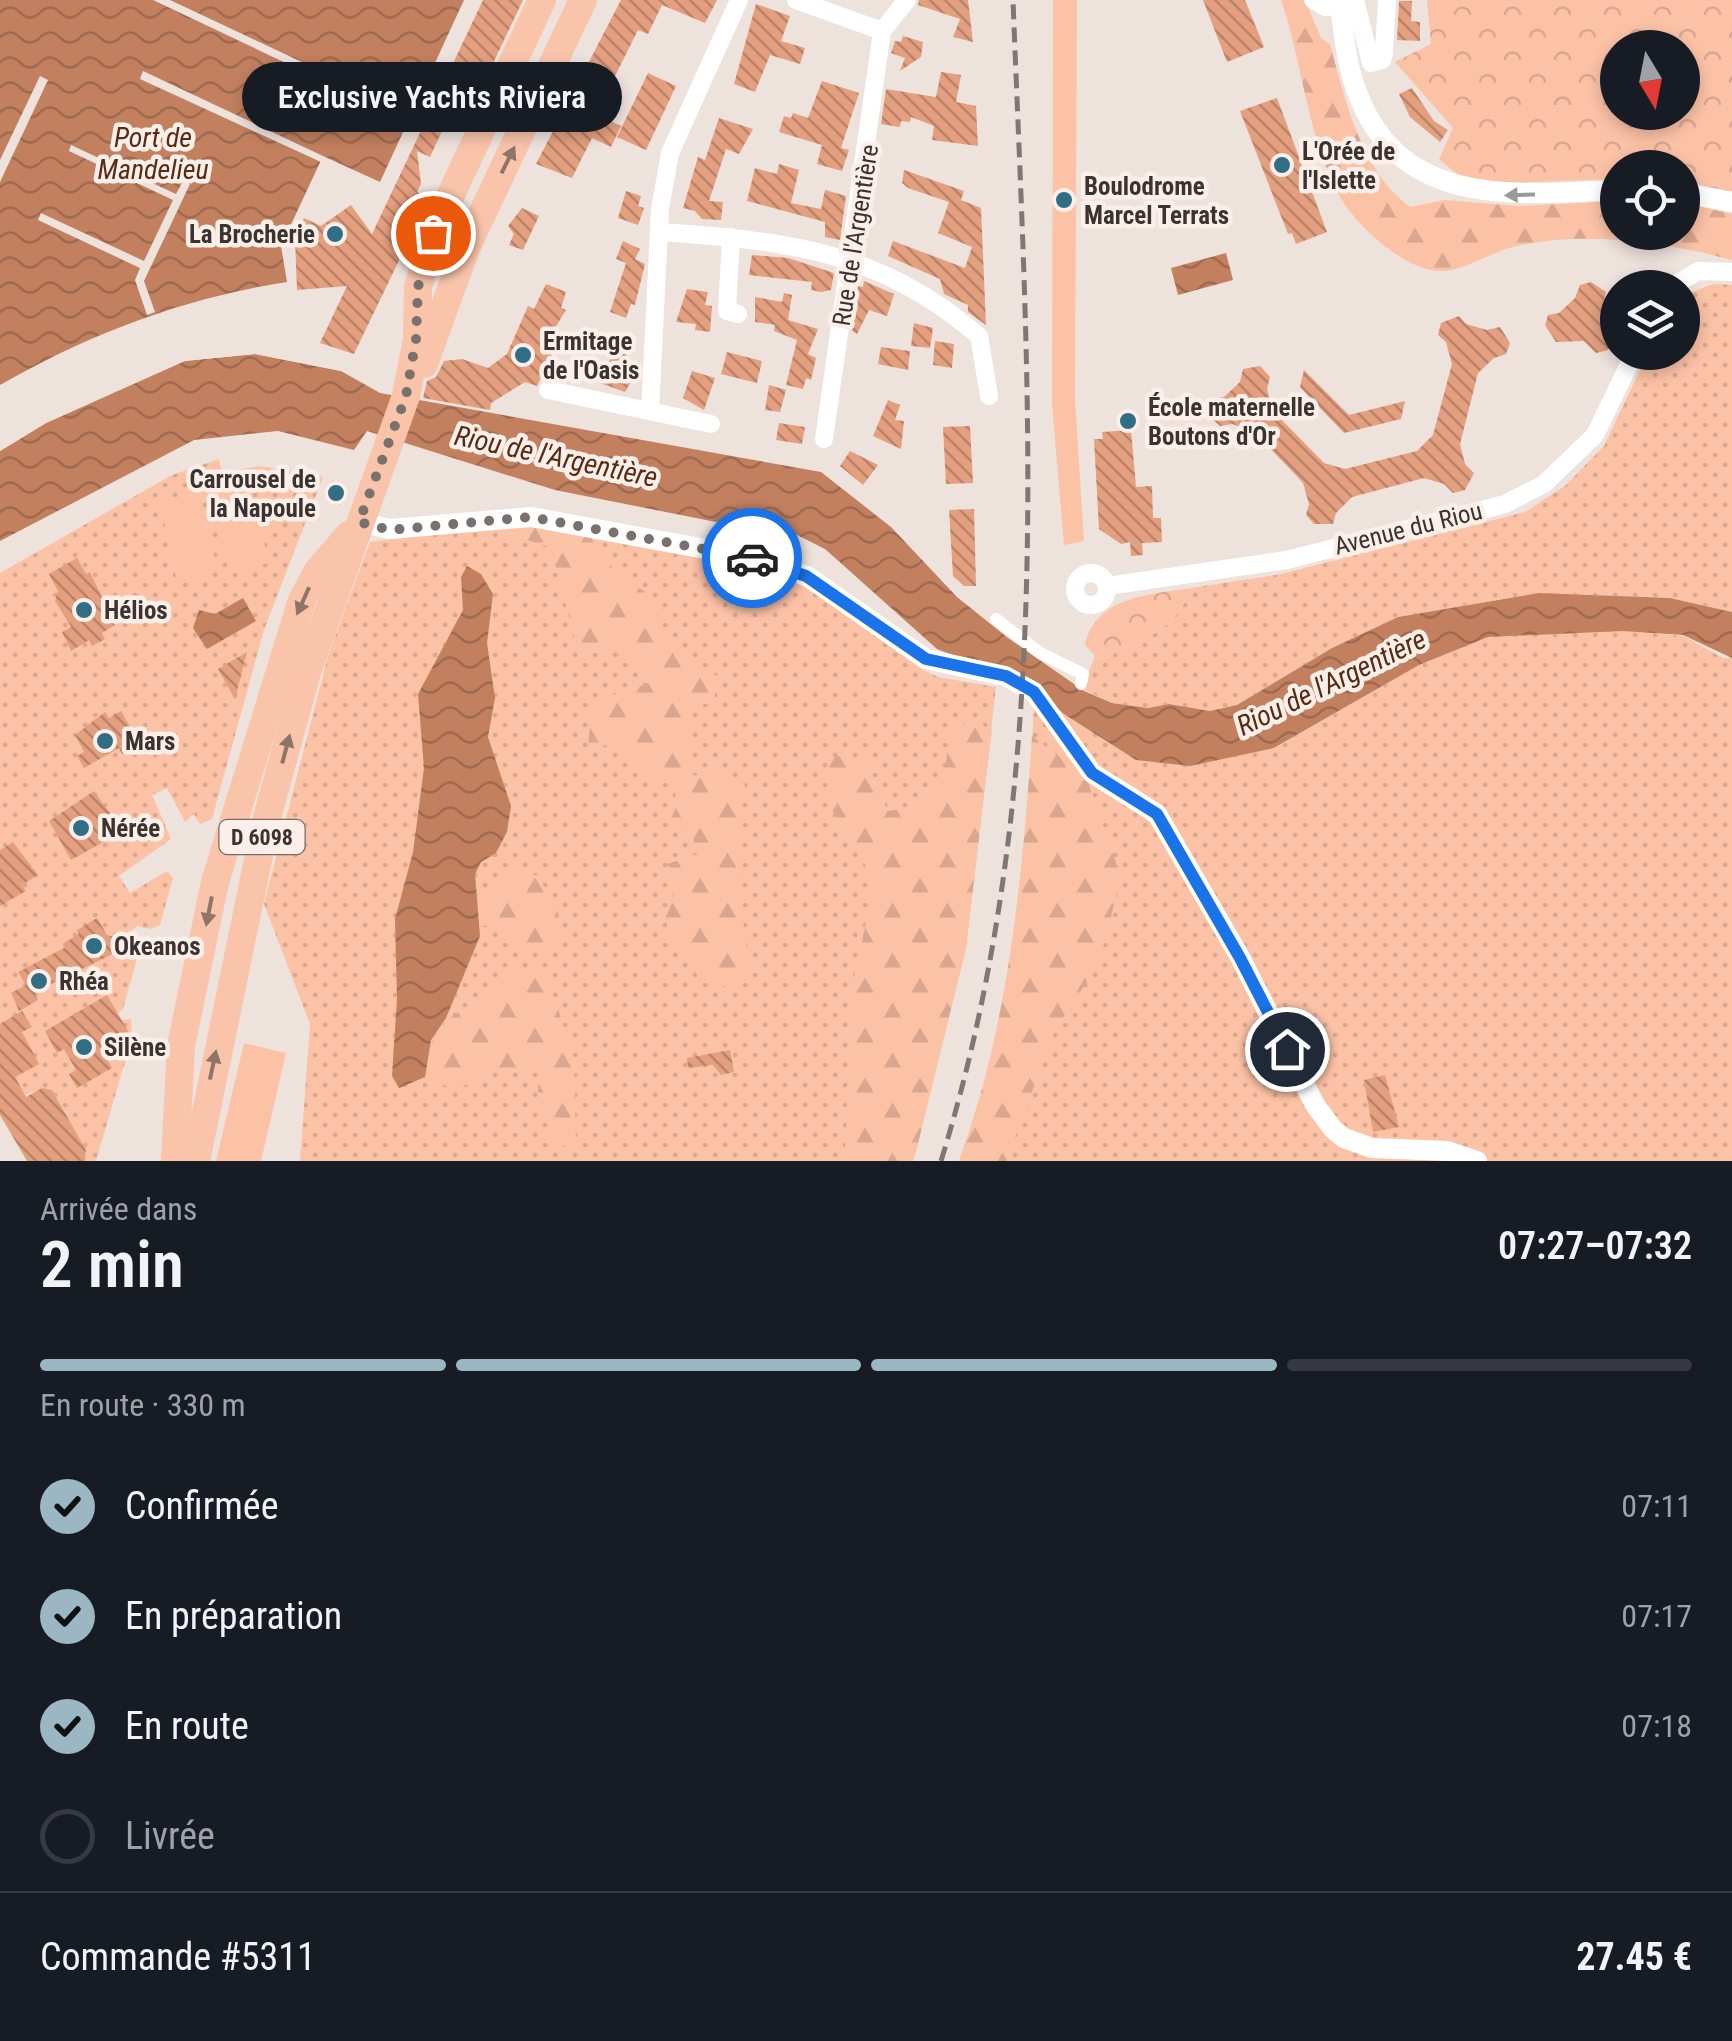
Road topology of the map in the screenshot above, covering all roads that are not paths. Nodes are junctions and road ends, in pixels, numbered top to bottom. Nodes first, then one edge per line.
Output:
1 (542, 0) edge
2 (583, 0) edge
3 (739, 0) edge
4 (796, 0) edge
5 (908, 0) edge
6 (1313, 0) edge
7 (1386, 0) edge
8 (1344, 2) edge
9 (882, 31) junction
10 (1600, 191) edge
11 (1700, 196) edge
12 (1732, 202) edge
13 (660, 232) junction
14 (730, 237) junction
15 (852, 258) junction
16 (1700, 272) edge
17 (1732, 272) edge
18 (738, 314) dead end
19 (1626, 370) edge
20 (548, 390) dead end
21 (406, 396) junction
22 (989, 396) dead end
23 (650, 411) junction
24 (711, 424) dead end
25 (824, 440) dead end
26 (359, 522) junction
27 (1107, 586) dead end
28 (996, 619) dead end
29 (1081, 684) dead end
30 (229, 832) junction
31 (262, 838) junction
32 (188, 1122) junction
33 (175, 1161) edge
34 (196, 1161) edge
35 (1477, 1161) edge

1 - 21 main road, D 6098
21 -> 2 main road, D 6098
3 - 13 street
4 - 9 street
5 - 9 street
6 - 8 street
7 - 8 street
10 -> 8 street
9 - 15 street, Rue de l'Argentière
11 - 12 street
13 - 14 street
13 - 23 street
14 - 15 street
14 - 18 street
15 - 22 street
15 - 25 street, Rue de l'Argentière
16 - 17 street
19 - 27 street, Avenue du Riou
20 - 23 street
21 - 26 main road, D 6098
23 - 24 street
26 -> 30 main road, D 6098
31 -> 26 main road, D 6098
26 - 35 street
28 - 29 street
30 - 31 main road
30 -> 32 main road, D 6098
32 -> 31 main road, D 6098
32 - 33 main road, D 6098
32 - 34 main road, D 6098

